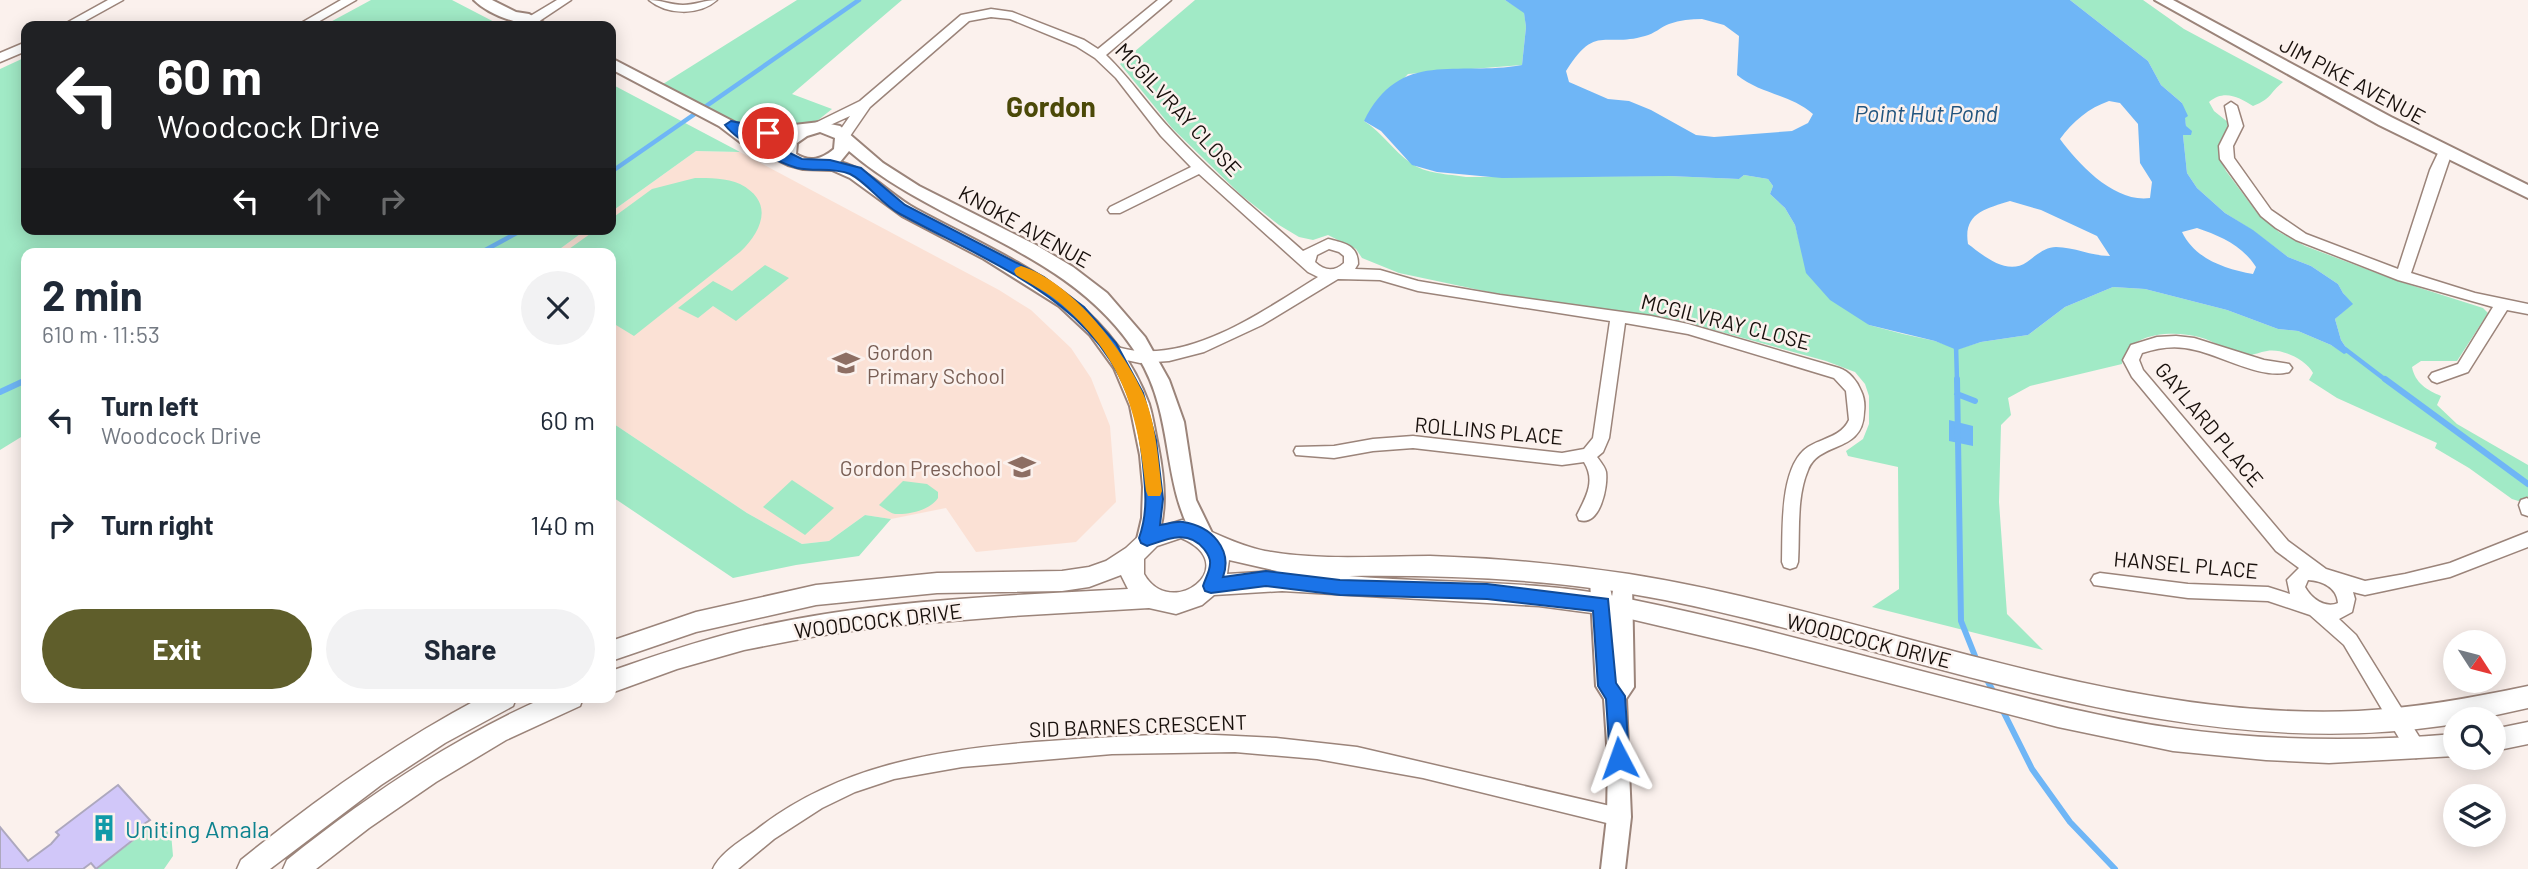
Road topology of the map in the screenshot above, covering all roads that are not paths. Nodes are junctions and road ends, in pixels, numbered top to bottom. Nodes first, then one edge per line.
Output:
1 (117, 0) edge
2 (350, 0) edge
3 (481, 0) edge
4 (501, 0) edge
5 (565, 0) edge
6 (654, 0) edge
7 (711, 0) edge
8 (1165, 0) edge
9 (2162, 0) edge
10 (76, 21) edge
11 (311, 21) edge
12 (532, 21) edge
13 (21, 48) edge
14 (1098, 55) junction
15 (0, 58) edge
16 (616, 66) edge
17 (865, 104) junction
18 (2231, 106) dead end
19 (731, 125) junction
20 (810, 129) junction
21 (843, 138) junction
22 (2445, 152) junction
23 (794, 161) junction
24 (817, 164) junction
25 (1200, 169) junction
26 (2528, 192) edge
27 (1115, 211) dead end
28 (1278, 235) junction
29 (1318, 246) junction
30 (1351, 255) junction
31 (1310, 265) junction
32 (1336, 274) junction
33 (1380, 275) junction
34 (2403, 276) junction
35 (1298, 295) junction
36 (2502, 304) junction
37 (2528, 309) edge
38 (1618, 317) junction
39 (1113, 352) junction
40 (1150, 359) junction
41 (2284, 368) dead end
42 (2437, 377) dead end
43 (1131, 385) junction
44 (1302, 451) dead end
45 (1588, 455) junction
46 (1585, 514) dead end
47 (2528, 539) edge
48 (1207, 540) junction
49 (2282, 546) junction
50 (1141, 547) junction
51 (1790, 562) dead end
52 (2325, 576) junction
53 (2101, 580) dead end
54 (2296, 580) junction
55 (1611, 582) junction
56 (1211, 586) junction
57 (2365, 588) junction
58 (2269, 594) junction
59 (1152, 598) junction
60 (2347, 605) junction
61 (1612, 606) junction
62 (2316, 609) junction
63 (2350, 640) junction
64 (616, 650) edge
65 (616, 680) edge
66 (2528, 697) edge
67 (494, 703) edge
68 (561, 703) edge
69 (2398, 719) junction
70 (2528, 733) edge
71 (2506, 738) edge
72 (2443, 746) edge
73 (2416, 749) junction
74 (1619, 817) junction
75 (250, 869) edge
76 (296, 869) edge
77 (723, 869) edge
78 (1614, 869) edge

1 - 10 street
2 - 11 street
3 - 12 street
4 - 12 street
5 - 12 street
6 - 7 street
8 - 14 street
9 - 22 street, JIM PIKE AVENUE
13 - 15 street
14 - 17 street, MCGILVRAY CLOSE
14 - 25 street, MCGILVRAY CLOSE
16 - 19 street
17 - 20 street, MCGILVRAY CLOSE
17 - 21 street, MCGILVRAY CLOSE
18 - 34 street
19 - 20 street
19 - 23 street
20 - 21 street
20 - 23 street
21 - 24 street
21 - 40 street, KNOKE AVENUE
22 - 26 street, JIM PIKE AVENUE
22 - 34 street
23 - 24 street
24 - 39 street, KNOKE AVENUE
25 - 27 street
25 - 28 street, MCGILVRAY CLOSE
28 - 29 street, MCGILVRAY CLOSE
28 - 31 street, MCGILVRAY CLOSE
29 - 30 street
29 - 31 street
30 - 32 street
30 - 33 street, MCGILVRAY CLOSE
31 - 32 street
31 - 35 street
32 - 33 street, MCGILVRAY CLOSE
32 - 35 street
33 - 38 street, MCGILVRAY CLOSE
34 - 36 street
35 - 40 street
36 - 37 street
36 - 42 street
38 - 45 street, ROLLINS PLACE
38 - 51 street, MCGILVRAY CLOSE
39 - 40 street
39 - 43 street, KNOKE AVENUE
40 - 43 street
40 - 48 street, KNOKE AVENUE
41 - 49 street, GAYLARD PLACE
43 - 50 street, KNOKE AVENUE
44 - 45 street, ROLLINS PLACE
45 - 46 street, ROLLINS PLACE
47 - 57 street
48 - 50 main road
48 - 55 main road, WOODCOCK DRIVE
48 - 56 main road
49 - 52 street, GAYLARD PLACE
49 - 54 street, GAYLARD PLACE
50 - 59 main road
50 - 64 main road, WOODCOCK DRIVE
52 - 54 street, HANSEL PLACE
52 - 57 street
52 - 60 street
53 - 58 street, HANSEL PLACE
54 - 58 street, HANSEL PLACE
54 - 62 street, GAYLARD PLACE
55 - 61 street
55 - 69 main road, WOODCOCK DRIVE
56 - 59 main road
56 - 61 main road, WOODCOCK DRIVE
57 - 60 street
58 - 62 street, HANSEL PLACE
59 - 65 main road, WOODCOCK DRIVE
60 - 62 street
60 - 63 street
61 - 73 main road, WOODCOCK DRIVE
61 - 74 street
62 - 63 street
63 - 69 street
66 - 69 main road, WOODCOCK DRIVE
67 - 75 main road
68 - 76 main road
69 - 73 street
70 - 71 main road
72 - 73 main road, WOODCOCK DRIVE
74 - 77 street, SID BARNES CRESCENT
74 - 78 street

